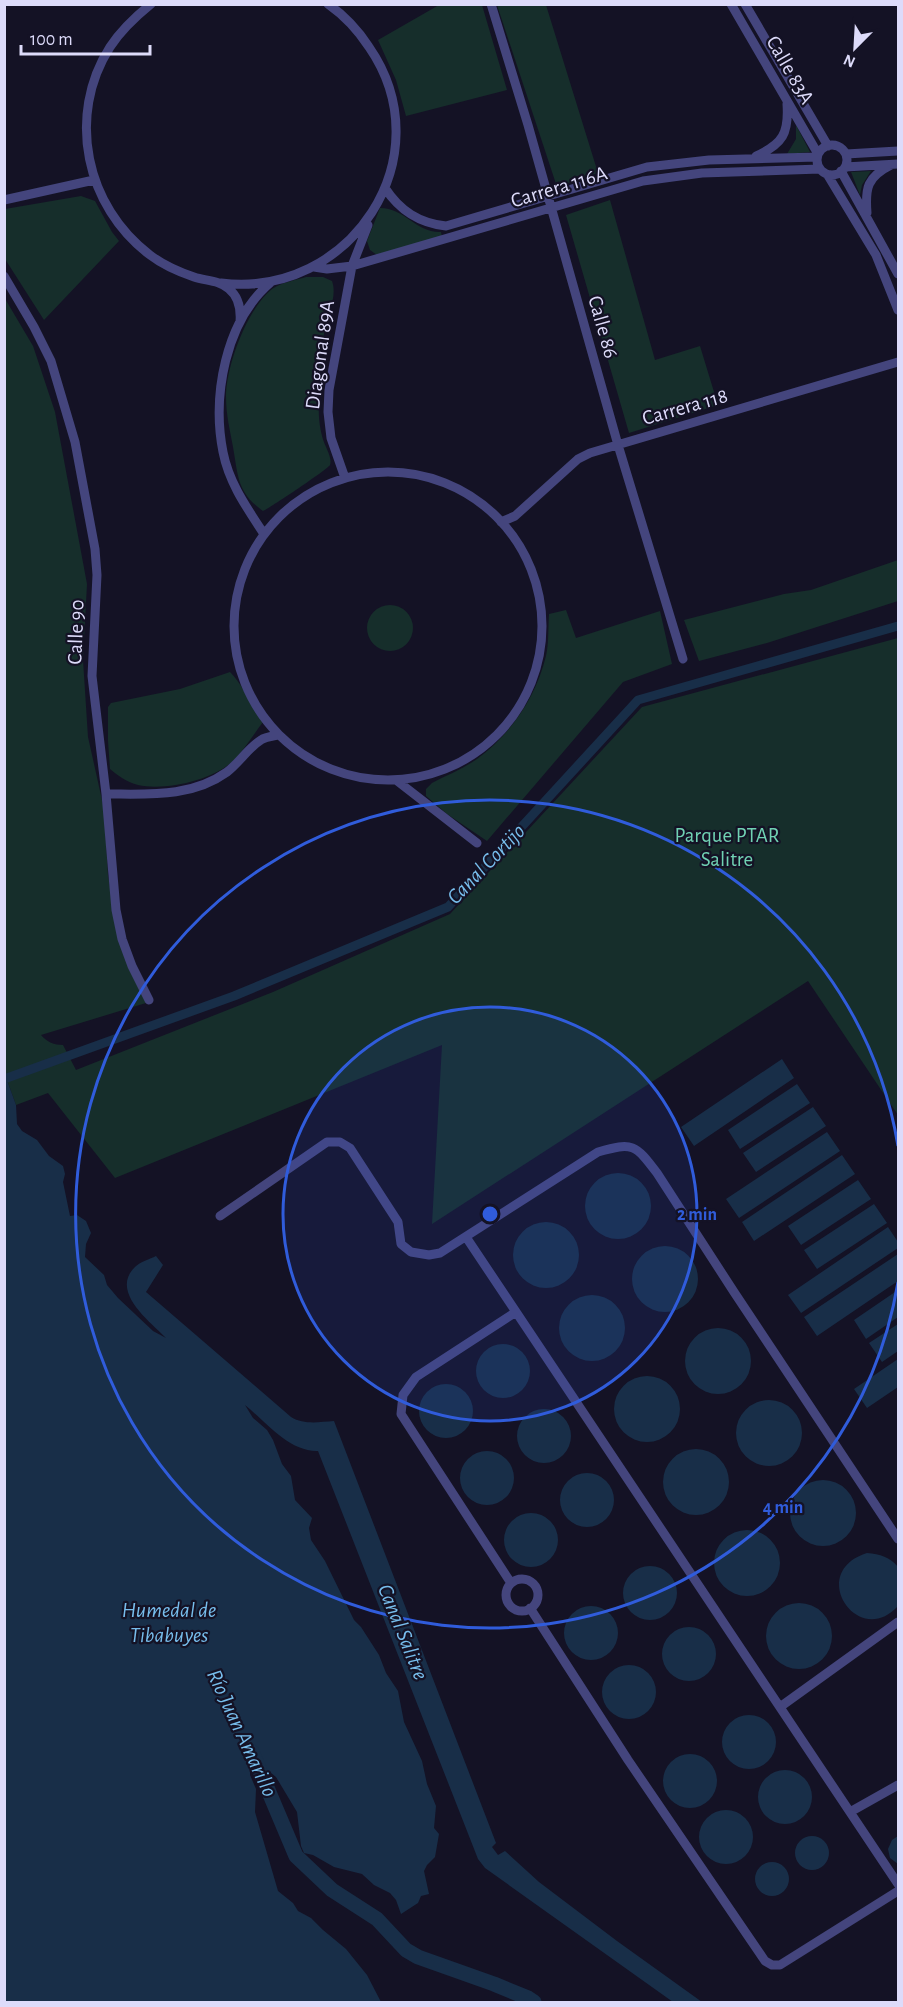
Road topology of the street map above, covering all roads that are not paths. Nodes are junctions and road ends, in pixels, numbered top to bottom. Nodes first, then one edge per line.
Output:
1 (151, 4) edge
2 (328, 4) edge
3 (491, 4) edge
4 (731, 4) edge
5 (746, 7) edge
6 (738, 15) junction
7 (787, 100) junction
8 (828, 146) junction
9 (898, 151) edge
10 (846, 154) junction
11 (818, 156) junction
12 (748, 159) junction
13 (895, 164) edge
14 (843, 169) junction
15 (824, 171) junction
16 (94, 180) junction
17 (385, 188) junction
18 (548, 198) junction
19 (4, 200) edge
20 (550, 210) junction
21 (373, 212) junction
22 (867, 216) junction
23 (341, 249) junction
24 (352, 266) junction
25 (314, 267) junction
26 (898, 274) edge
27 (4, 276) edge
28 (218, 282) junction
29 (271, 282) junction
30 (898, 310) edge
31 (240, 322) junction
32 (898, 362) edge
33 (618, 445) junction
34 (345, 478) junction
35 (501, 522) junction
36 (264, 534) junction
37 (683, 659) dead end
38 (278, 735) junction
39 (396, 780) junction
40 (106, 794) junction
41 (477, 843) dead end
42 (149, 1000) dead end
43 (220, 1216) dead end
44 (466, 1237) junction
45 (516, 1312) junction
46 (898, 1539) edge
47 (511, 1583) junction
48 (530, 1608) junction
49 (898, 1622) edge
50 (780, 1707) junction
51 (898, 1785) edge
52 (850, 1812) junction
53 (898, 1884) edge
54 (898, 1891) edge

1 - 16 street
2 - 17 street, Diagonal 89A
3 - 18 street, Calle 86
4 - 6 street, Calle 83A
5 - 6 street
5 - 8 street, Calle 83A
6 - 7 street, Calle 83A
7 - 11 street, Calle 83A
7 - 12 street
8 - 10 street
8 - 11 street
9 - 10 street
10 - 14 street
11 - 12 street, Carrera 116A
11 - 15 street
12 - 18 street, Carrera 116A
13 - 14 street
13 - 22 street
14 - 15 street
14 - 22 street
15 - 20 street, Carrera 116A
15 - 30 street
16 - 19 street
16 - 28 street
17 - 18 street, Carrera 116A
17 - 21 street, Diagonal 89A
18 - 20 street, Calle 86
20 - 24 street, Carrera 116A
20 - 33 street, Calle 86
21 - 23 street, Diagonal 89A
21 - 24 street, Diagonal 89A
22 - 26 street
23 - 24 street
23 - 25 street, Diagonal 89A
24 - 25 street, Carrera 116A
24 - 34 street, Diagonal 89A
25 - 29 street
27 - 40 street, Calle 90
28 - 29 street
28 - 31 street
29 - 31 street
31 - 36 street
32 - 33 street, Carrera 118
33 - 35 street, Carrera 118
33 - 37 street, Calle 86
34 - 35 street
34 - 36 street
35 - 39 street
36 - 38 street
38 - 39 street
38 - 40 street
39 - 41 street
40 - 42 street, Calle 90
43 - 44 street
44 - 45 street
44 - 46 street
45 - 47 street
45 - 50 street
47 - 48 street
47 - 48 street
48 - 54 street
49 - 50 street
50 - 52 street
51 - 52 street
52 - 53 street

